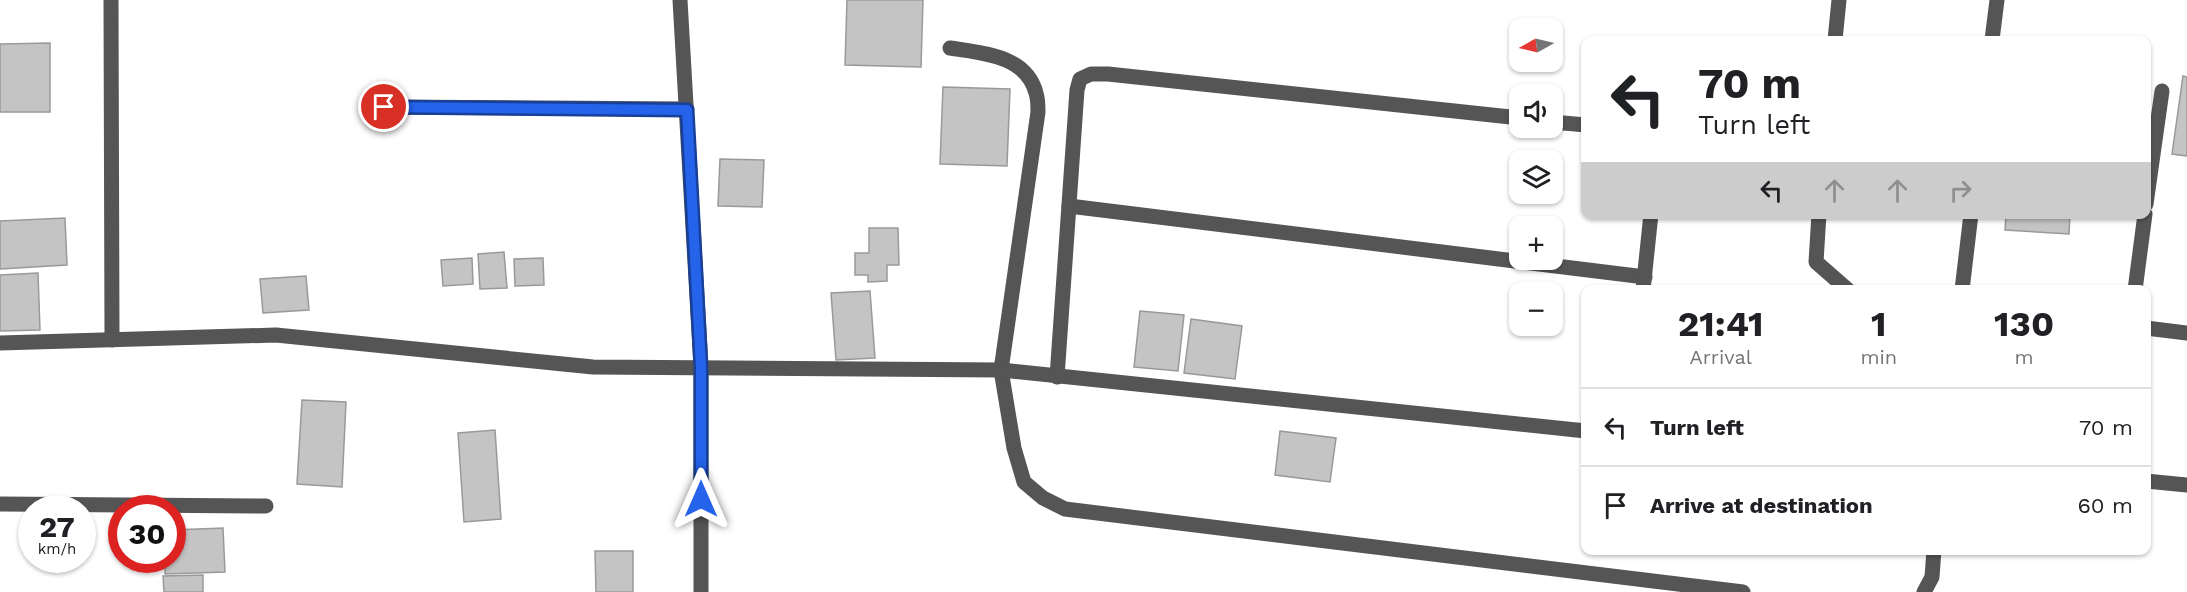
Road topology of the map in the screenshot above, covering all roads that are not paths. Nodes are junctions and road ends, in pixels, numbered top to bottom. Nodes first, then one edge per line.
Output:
1 (111, 0) edge
2 (681, 0) edge
3 (1839, 0) edge
4 (1997, 0) edge
5 (1835, 36) edge
6 (1992, 36) edge
7 (951, 48) dead end
8 (2162, 91) dead end
9 (384, 107) dead end
10 (687, 110) junction
11 (1509, 117) edge
12 (1563, 123) edge
13 (1581, 125) edge
14 (2151, 169) edge
15 (1069, 206) junction
16 (1650, 219) edge
17 (1819, 219) edge
18 (1970, 219) edge
19 (2144, 219) edge
20 (1644, 283) edge
21 (1842, 285) edge
22 (1963, 285) edge
23 (2136, 285) edge
24 (2151, 329) edge
25 (2187, 333) edge
26 (112, 340) junction
27 (0, 343) edge
28 (701, 367) junction
29 (1001, 370) junction
30 (1057, 377) junction
31 (1581, 430) edge
32 (2151, 481) edge
33 (2187, 485) edge
34 (0, 504) edge
35 (266, 506) dead end
36 (1934, 555) edge
37 (701, 592) edge
38 (1743, 592) edge
39 (1924, 592) edge

1 - 26 street
2 - 10 street
3 - 5 street
4 - 6 street
7 - 29 street
8 - 14 street
9 - 10 street
10 - 28 street
11 - 15 street
12 - 13 street
15 - 20 street
15 - 30 street
16 - 20 street
17 - 21 street
18 - 22 street
19 - 23 street
24 - 25 street
26 - 27 street
26 - 28 street
28 - 29 street
28 - 37 street
29 - 30 street
29 - 38 street
30 - 31 street
32 - 33 street
34 - 35 street
36 - 39 street

